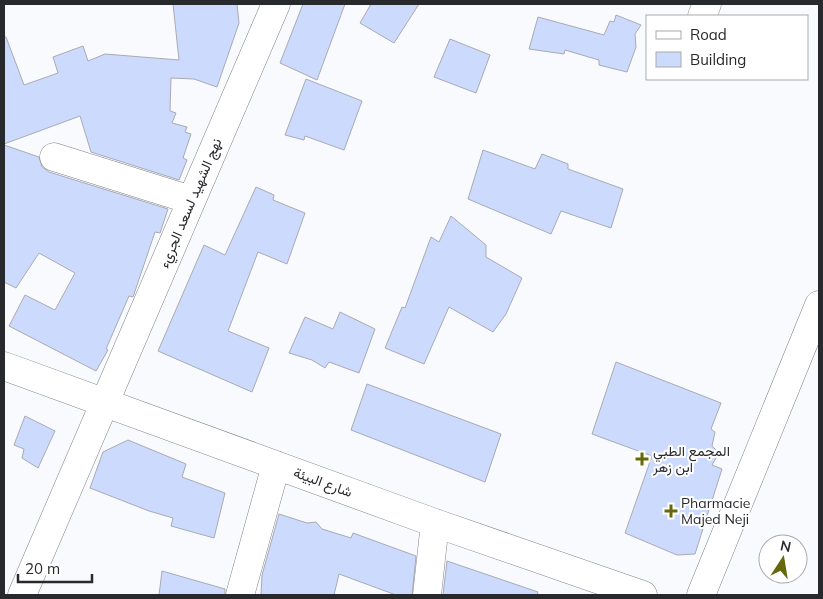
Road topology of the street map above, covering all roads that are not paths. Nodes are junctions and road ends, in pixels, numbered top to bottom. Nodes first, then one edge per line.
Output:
1 (276, 4) edge
2 (54, 156) dead end
3 (191, 200) junction
4 (819, 305) edge
5 (4, 366) edge
6 (104, 402) junction
7 (276, 465) junction
8 (435, 523) junction
9 (22, 595) edge
10 (240, 595) edge
11 (428, 595) edge
12 (643, 595) edge
13 (701, 595) edge

1 - 3 street, نهج الشهيد لسعد الجريء
2 - 3 street
3 - 6 street, نهج الشهيد لسعد الجريء
4 - 13 street
5 - 6 street, شارع البيئة
6 - 7 street, شارع البيئة
6 - 9 street, نهج الشهيد لسعد الجريء
7 - 8 street, شارع البيئة
7 - 10 street
8 - 11 street
8 - 12 street, شارع البيئة

